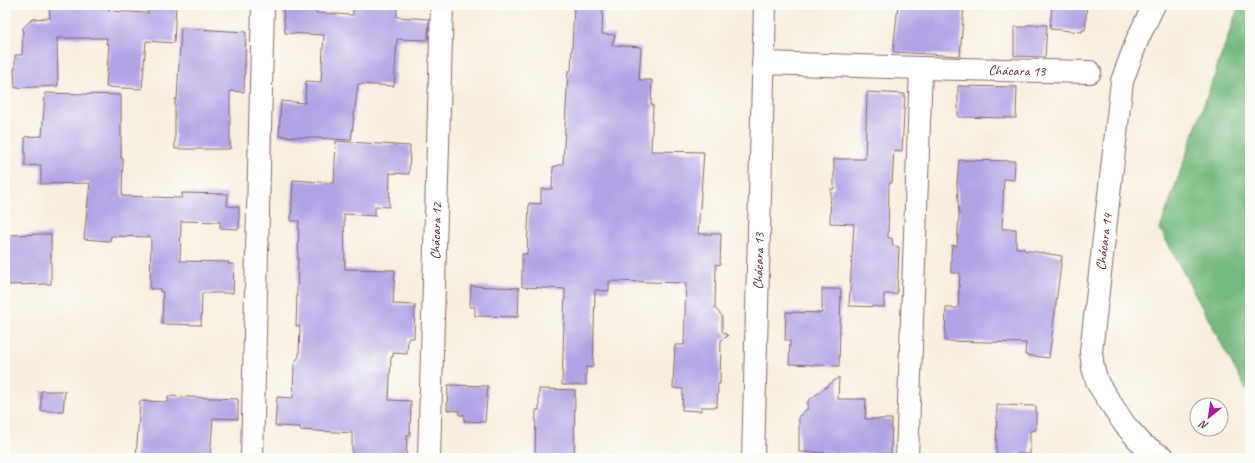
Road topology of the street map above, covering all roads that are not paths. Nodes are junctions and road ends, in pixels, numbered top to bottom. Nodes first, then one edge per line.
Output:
1 (263, 5) edge
2 (442, 5) edge
3 (765, 5) edge
4 (1154, 5) edge
5 (763, 63) junction
6 (921, 68) junction
7 (1090, 72) dead end
8 (252, 458) edge
9 (429, 458) edge
10 (753, 458) edge
11 (907, 458) edge
12 (1164, 458) edge

1 - 8 street
2 - 9 street, Chácara 12
3 - 5 street, Chácara 13
4 - 12 street, Chácara 14
5 - 6 street, Chácara 13
5 - 10 street, Chácara 13
6 - 7 street, Chácara 13
6 - 11 street

